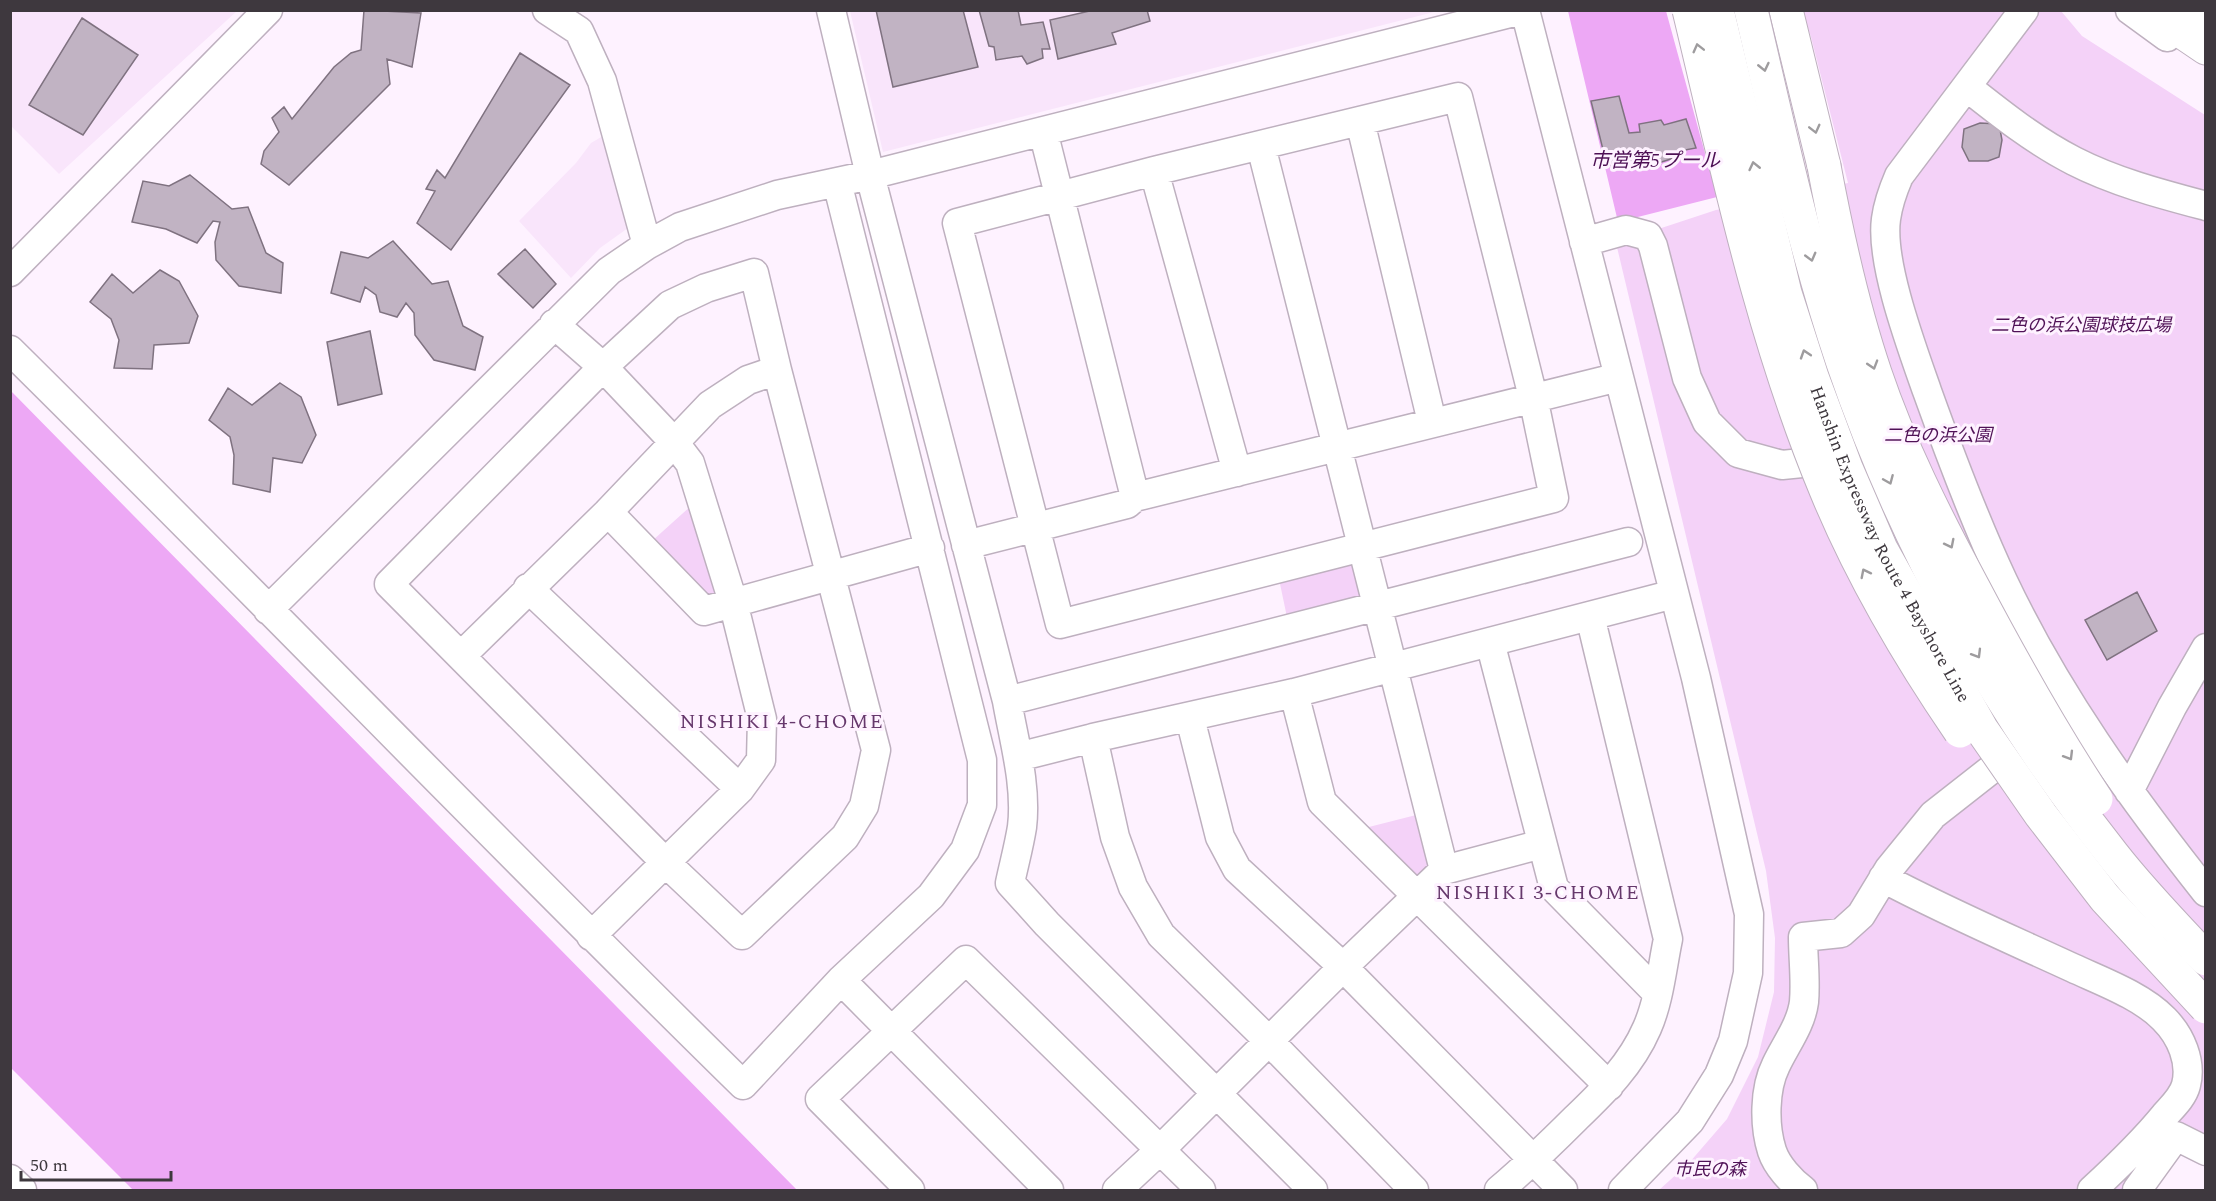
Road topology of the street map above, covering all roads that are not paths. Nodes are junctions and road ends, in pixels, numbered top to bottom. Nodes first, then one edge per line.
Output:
1 (268, 10) edge
2 (547, 10) edge
3 (831, 10) edge
4 (1523, 10) edge
5 (1689, 10) edge
6 (1717, 10) edge
7 (1750, 10) edge
8 (1786, 10) edge
9 (2024, 10) edge
10 (2130, 10) edge
11 (2150, 10) edge
12 (2194, 10) edge
13 (2205, 17) edge
14 (2205, 48) edge
15 (2205, 64) edge
16 (1967, 87) junction
17 (1360, 121) junction
18 (1043, 131) junction
19 (1261, 146) junction
20 (1154, 171) junction
21 (870, 175) junction
22 (837, 182) junction
23 (1058, 196) junction
24 (2205, 206) edge
25 (1584, 242) junction
26 (647, 245) junction
27 (10, 272) edge
28 (554, 324) junction
29 (10, 350) edge
30 (603, 367) junction
31 (777, 370) junction
32 (1619, 376) junction
33 (1533, 397) junction
34 (1934, 409) junction
35 (1432, 422) junction
36 (674, 442) junction
37 (1337, 446) junction
38 (1237, 472) junction
39 (1135, 497) junction
40 (608, 512) junction
41 (1035, 528) junction
42 (1628, 542) dead end
43 (966, 545) junction
44 (1362, 546) junction
45 (930, 548) junction
46 (830, 578) junction
47 (528, 588) junction
48 (1674, 594) junction
49 (733, 602) junction
50 (1377, 606) junction
51 (268, 610) junction
52 (1590, 616) junction
53 (1490, 642) junction
54 (2205, 648) edge
55 (461, 656) junction
56 (1393, 666) junction
57 (1294, 693) junction
58 (1007, 701) junction
59 (2078, 714) junction
60 (1190, 718) junction
61 (1093, 738) junction
62 (1017, 757) junction
63 (740, 789) junction
64 (2128, 791) junction
65 (1542, 844) junction
66 (665, 862) junction
67 (1444, 870) junction
68 (1884, 878) junction
69 (2205, 892) edge
70 (1418, 896) junction
71 (591, 936) junction
72 (2205, 942) edge
73 (2205, 959) edge
74 (1343, 967) junction
75 (2175, 975) junction
76 (841, 980) junction
77 (1657, 993) junction
78 (2205, 1007) edge
79 (892, 1031) junction
80 (1269, 1041) junction
81 (1609, 1086) junction
82 (1216, 1094) junction
83 (1160, 1150) junction
84 (2205, 1151) edge
85 (1534, 1160) junction
86 (10, 1179) edge
87 (1794, 1187) edge
88 (22, 1191) edge
89 (910, 1191) edge
90 (1049, 1191) edge
91 (1117, 1191) edge
92 (1201, 1191) edge
93 (1313, 1191) edge
94 (1414, 1191) edge
95 (1499, 1191) edge
96 (1563, 1191) edge
97 (1623, 1191) edge
98 (2092, 1191) edge
99 (2137, 1191) edge

1 - 27 street
2 - 26 street
3 - 21 street
4 - 18 street
4 - 25 street
75 -> 5 main road, bridge
75 -> 6 main road, Hanshin Expressway Route 4 Bayshore Line, bridge
7 -> 73 main road, Hanshin Expressway Route 4 Bayshore Line, bridge
8 -> 72 main road, bridge
9 - 16 street
10 - 15 street
11 - 14 main road
12 - 13 main road
16 - 24 street
16 - 34 street
17 - 19 street
17 - 33 street
17 - 35 street
18 - 21 street
18 - 23 street
19 - 20 street
19 - 37 street
20 - 23 street
20 - 38 street
21 - 22 street
21 - 43 street
22 - 26 street
22 - 45 street
23 - 39 street
23 - 41 street
25 - 32 street
25 - 34 street
26 - 28 street
28 - 30 street
28 - 51 street
29 - 51 street
30 - 31 street
30 - 36 street
30 - 55 street
31 - 36 street
31 - 46 street
32 - 33 street
32 - 48 street
33 - 35 street
33 - 44 street
34 - 59 street
35 - 37 street
36 - 40 street
36 - 49 street
37 - 38 street
37 - 44 street
38 - 39 street
39 - 41 street
40 - 47 street
40 - 49 street
41 - 43 street
41 - 44 street
42 - 50 street
43 - 58 street
44 - 50 street
45 - 46 street
45 - 76 street
46 - 49 street
46 - 66 street
47 - 55 street
47 - 63 street
48 - 52 street
48 - 97 street
49 - 63 street
50 - 56 street
50 - 58 street
51 - 71 street
52 - 53 street
52 - 77 street
53 - 56 street
53 - 65 street
54 - 64 street
55 - 66 street
56 - 57 street
56 - 67 street
57 - 60 street
57 - 70 street
58 - 62 street
59 - 64 street
59 - 68 street
60 - 61 street
60 - 74 street
61 - 62 street
61 - 80 street
62 - 82 street
63 - 66 street
64 - 69 street
65 - 67 street
65 - 77 street
66 - 71 street
67 - 70 street
68 - 87 street
68 - 98 street
70 - 74 street
70 - 81 street
71 - 76 street
74 - 80 street
74 - 85 street
75 - 78 main road, Hanshin Expressway Route 4 Bayshore Line, bridge
76 - 79 street
77 - 81 street
79 - 83 street
79 - 89 street
79 - 90 street
80 - 82 street
80 - 94 street
81 - 85 street
82 - 83 street
82 - 93 street
83 - 91 street
83 - 92 street
84 - 99 street
85 - 95 street
85 - 96 street
86 - 88 street

